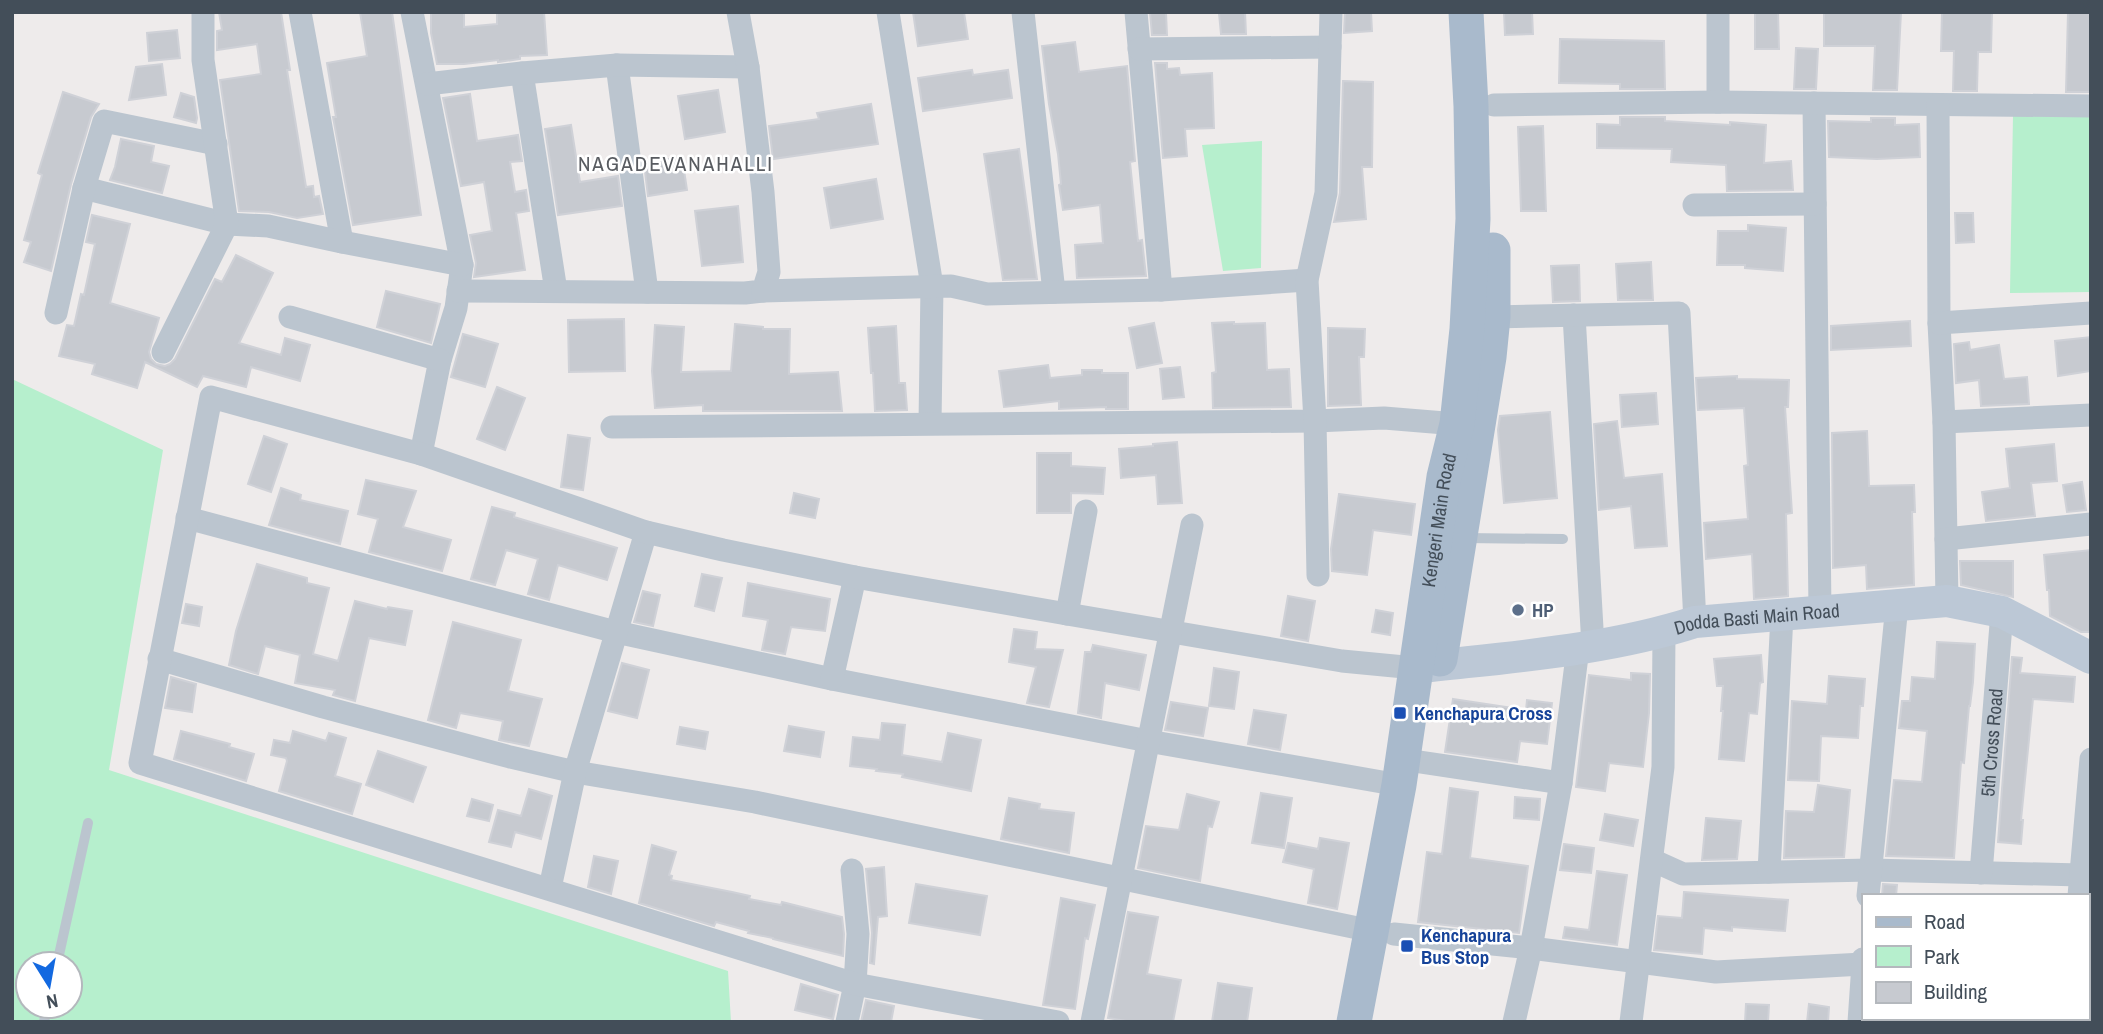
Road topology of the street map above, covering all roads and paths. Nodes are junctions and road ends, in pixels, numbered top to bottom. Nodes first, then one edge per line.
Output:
1 (203, 12) edge
2 (300, 12) edge
3 (412, 12) edge
4 (738, 12) edge
5 (888, 12) edge
6 (1023, 12) edge
7 (1136, 12) edge
8 (1331, 12) edge
9 (1466, 12) edge
10 (1490, 12) edge
11 (1718, 12) edge
12 (1330, 47) junction
13 (1139, 49) junction
14 (617, 65) junction
15 (748, 67) junction
16 (522, 73) junction
17 (427, 84) junction
18 (1718, 102) junction
19 (1814, 103) junction
20 (1494, 105) junction
21 (1938, 105) junction
22 (2091, 106) edge
23 (216, 144) junction
24 (84, 188) junction
25 (1815, 204) junction
26 (1694, 205) dead end
27 (227, 224) junction
28 (342, 242) junction
29 (462, 265) junction
30 (1307, 280) junction
31 (932, 286) junction
32 (458, 290) junction
33 (1161, 290) junction
34 (556, 291) junction
35 (763, 291) junction
36 (647, 292) junction
37 (1054, 292) junction
38 (56, 313) dead end
39 (2091, 313) edge
40 (1574, 315) junction
41 (290, 317) dead end
42 (1493, 317) junction
43 (1939, 323) junction
44 (163, 352) dead end
45 (440, 360) junction
46 (2091, 415) edge
47 (1315, 421) junction
48 (1944, 422) junction
49 (930, 423) junction
50 (1457, 424) junction
51 (612, 427) dead end
52 (421, 454) junction
53 (1086, 512) dead end
54 (187, 518) junction
55 (2091, 524) edge
56 (1192, 525) dead end
57 (646, 532) junction
58 (1460, 538) junction
59 (1946, 538) junction
60 (1563, 539) dead end
61 (1318, 576) dead end
62 (855, 577) junction
63 (1947, 601) junction
64 (1897, 606) junction
65 (1820, 611) junction
66 (2002, 612) junction
67 (1067, 614) junction
68 (1782, 615) junction
69 (1695, 622) junction
70 (1172, 631) junction
71 (616, 632) junction
72 (1664, 632) junction
73 (1586, 647) junction
74 (2091, 658) edge
75 (159, 659) junction
76 (1427, 667) junction
77 (832, 679) junction
78 (1147, 741) junction
79 (2091, 759) edge
80 (575, 772) junction
81 (1410, 773) junction
82 (1561, 783) junction
83 (88, 823) dead end
84 (1652, 860) junction
85 (852, 870) dead end
86 (1870, 870) junction
87 (1769, 872) junction
88 (1981, 873) junction
89 (1120, 878) junction
90 (2080, 886) edge
91 (550, 888) junction
92 (1868, 894) edge
93 (1383, 932) junction
94 (1531, 948) junction
95 (60, 950) edge
96 (1640, 961) junction
97 (1862, 964) edge
98 (855, 984) junction
99 (1862, 996) edge
100 (847, 1022) edge
101 (1058, 1022) edge
102 (1092, 1022) edge
103 (1354, 1022) edge
104 (1378, 1022) edge
105 (1514, 1022) edge
106 (1631, 1022) edge
107 (1859, 1022) edge

1 - 23 street
2 - 28 street
3 - 17 street
4 - 15 street
5 - 31 street
6 - 37 street
7 - 13 street
8 - 12 street
9 - 50 main road, Kengeri Main Road
10 - 20 main road, Kengeri Main Road
11 - 18 street
12 - 13 street
12 - 30 street
13 - 33 street
14 - 15 street
14 - 16 street
14 - 36 street
15 - 35 street
16 - 17 street
16 - 34 street
17 - 29 street
18 - 19 street
18 - 20 street
19 - 21 street
19 - 25 street
20 - 42 main road, Kengeri Main Road
21 - 22 street
21 - 43 street
23 - 24 street
23 - 27 street
24 - 27 street
24 - 38 street
25 - 26 street
25 - 65 street
27 - 28 street
27 - 44 street
28 - 29 street
29 - 32 street
30 - 33 street
30 - 47 street
31 - 35 street
31 - 37 street
31 - 49 street
32 - 34 street
32 - 45 street
33 - 37 street
34 - 36 street
35 - 36 street
39 - 43 street
40 - 42 street
40 - 69 street
40 - 73 street
41 - 45 street
42 - 58 main road, Kengeri Main Road
43 - 48 street
45 - 52 street
46 - 48 street
47 - 49 street
47 - 50 street
47 - 61 street
48 - 59 street
49 - 51 street
50 - 76 main road, Kengeri Main Road
52 - 54 street
52 - 57 street
53 - 67 street
54 - 71 street
54 - 75 street
55 - 59 street
56 - 70 street
57 - 62 street
57 - 71 street
58 - 60 lane
58 - 76 main road, Kengeri Main Road
59 - 63 street
62 - 67 street
62 - 77 street
63 - 64 street, Dodda Basti Main Road
63 - 66 street, Dodda Basti Main Road
64 - 65 street, Dodda Basti Main Road
64 - 86 street
65 - 68 street, Dodda Basti Main Road
66 - 74 street, Dodda Basti Main Road
66 - 88 street, 5th Cross Road
67 - 70 street
68 - 69 street, Dodda Basti Main Road
68 - 87 street
69 - 72 street, Dodda Basti Main Road
70 - 76 street
70 - 78 street
71 - 77 street
71 - 80 street
72 - 73 street, Dodda Basti Main Road
72 - 84 street
73 - 76 street, Dodda Basti Main Road
73 - 82 street
75 - 80 street
75 - 91 street
76 - 81 main road, Kengeri Main Road
77 - 78 street
78 - 81 street
78 - 89 street
79 - 90 street
80 - 89 street
80 - 91 street
81 - 82 street
81 - 93 main road, Kengeri Main Road
82 - 94 street
83 - 95 lane
84 - 87 street
84 - 96 street
85 - 98 street
86 - 87 street
86 - 88 street
86 - 92 street
88 - 90 street
89 - 93 street
89 - 102 street
91 - 98 street
93 - 94 street
93 - 103 main road, Kengeri Main Road
93 - 104 main road, Kengeri Main Road
94 - 96 street
94 - 105 street
96 - 97 street
96 - 106 street
98 - 100 street
98 - 101 street
99 - 107 street

